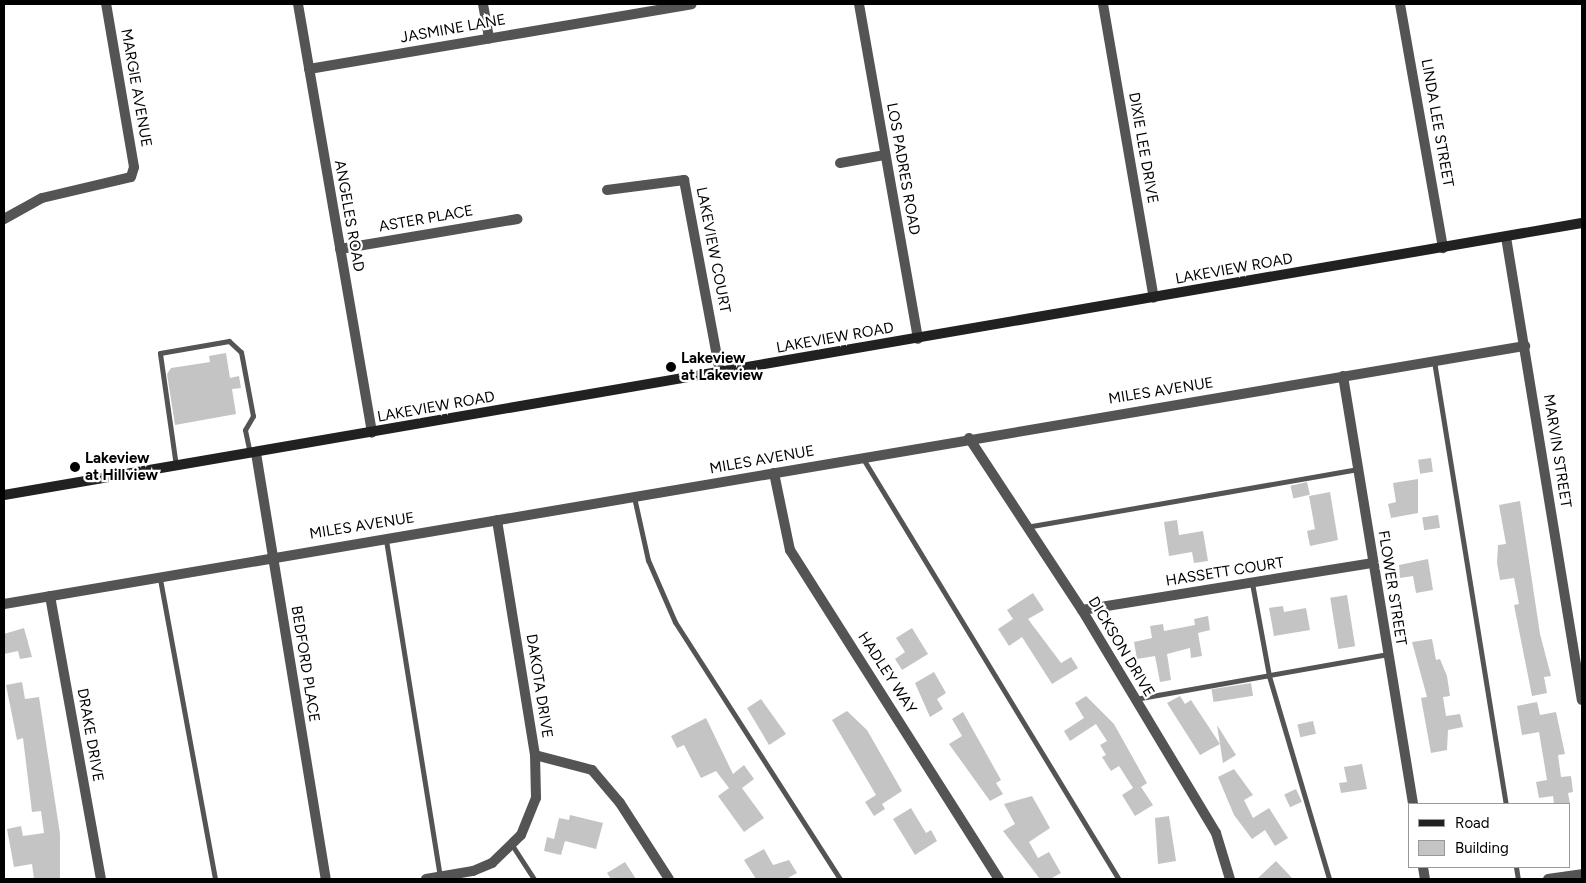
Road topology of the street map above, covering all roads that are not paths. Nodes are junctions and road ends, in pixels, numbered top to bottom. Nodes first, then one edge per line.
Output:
1 (106, 4) edge
2 (298, 4) edge
3 (483, 4) edge
4 (692, 4) edge
5 (859, 4) edge
6 (1103, 4) edge
7 (1400, 4) edge
8 (674, 5) edge
9 (489, 38) junction
10 (309, 69) junction
11 (886, 155) junction
12 (840, 163) dead end
13 (607, 190) dead end
14 (4, 219) edge
15 (517, 219) dead end
16 (1582, 223) edge
17 (1506, 237) junction
18 (340, 248) junction
19 (1443, 248) junction
20 (1154, 298) junction
21 (918, 339) junction
22 (1525, 346) junction
23 (1434, 361) junction
24 (720, 373) junction
25 (1343, 376) junction
26 (372, 433) junction
27 (969, 438) junction
28 (253, 454) junction
29 (862, 457) junction
30 (176, 467) junction
31 (1358, 469) junction
32 (774, 473) junction
33 (4, 495) edge
34 (634, 496) junction
35 (497, 520) junction
36 (1025, 527) junction
37 (385, 537) junction
38 (272, 556) junction
39 (1373, 563) junction
40 (160, 579) junction
41 (1252, 583) junction
42 (50, 596) junction
43 (4, 604) edge
44 (1082, 610) junction
45 (1388, 654) junction
46 (1269, 676) junction
47 (1135, 699) junction
48 (1582, 700) edge
49 (534, 755) junction
50 (1413, 803) edge
51 (1506, 803) edge
52 (512, 845) junction
53 (1582, 874) edge
54 (440, 876) junction
55 (101, 879) edge
56 (215, 879) edge
57 (326, 879) edge
58 (426, 879) edge
59 (534, 879) edge
60 (669, 879) edge
61 (840, 879) edge
62 (999, 879) edge
63 (1119, 879) edge
64 (1230, 879) edge
65 (1329, 879) edge
66 (1548, 879) edge

1 - 14 street, MARGIE AVENUE
2 - 10 street, ANGELES ROAD
3 - 9 street
4 - 8 street, JASMINE LANE
5 - 11 street, LOS PADRES ROAD
6 - 20 street, DIXIE LEE DRIVE
7 - 19 street, LINDA LEE STREET
8 - 9 street, JASMINE LANE
9 - 10 street, JASMINE LANE
10 - 18 street, ANGELES ROAD
11 - 12 street
11 - 21 street, LOS PADRES ROAD
13 - 24 street, LAKEVIEW COURT
15 - 18 street, ASTER PLACE
16 - 17 main road, LAKEVIEW ROAD
17 - 19 main road, LAKEVIEW ROAD
17 - 22 street, MARVIN STREET
18 - 26 street, ANGELES ROAD
19 - 20 main road, LAKEVIEW ROAD
20 - 21 main road, LAKEVIEW ROAD
21 - 24 main road, LAKEVIEW ROAD
22 - 23 street, MILES AVENUE
22 - 48 street, MARVIN STREET
23 - 25 street, MILES AVENUE
23 - 51 lane
24 - 26 main road, LAKEVIEW ROAD
25 - 27 street, MILES AVENUE
25 - 31 street, FLOWER STREET
26 - 28 main road, LAKEVIEW ROAD
27 - 29 street, MILES AVENUE
27 - 36 street, DICKSON DRIVE
28 - 30 main road, LAKEVIEW ROAD
28 - 30 lane
28 - 38 street, BEDFORD PLACE
29 - 32 street, MILES AVENUE
29 - 63 lane
30 - 33 main road, LAKEVIEW ROAD
31 - 36 lane
31 - 39 street, FLOWER STREET
32 - 34 street, MILES AVENUE
32 - 62 street, HADLEY WAY
34 - 35 street, MILES AVENUE
34 - 61 lane
35 - 37 street, MILES AVENUE
35 - 49 street, DAKOTA DRIVE
36 - 44 street, DICKSON DRIVE
37 - 38 street, MILES AVENUE
37 - 54 lane
38 - 40 street, MILES AVENUE
38 - 57 street, BEDFORD PLACE
39 - 41 street, HASSETT COURT
39 - 45 street, FLOWER STREET
40 - 42 street, MILES AVENUE
40 - 56 lane
41 - 44 street, HASSETT COURT
41 - 46 lane
42 - 43 street, MILES AVENUE
42 - 55 street, DRAKE DRIVE
44 - 47 street, DICKSON DRIVE
45 - 46 lane
45 - 50 street, FLOWER STREET
46 - 47 lane
46 - 65 lane
47 - 64 street, DICKSON DRIVE
49 - 52 street
49 - 60 street, DAKOTA DRIVE
52 - 54 street
52 - 59 lane
53 - 66 street
54 - 58 street

